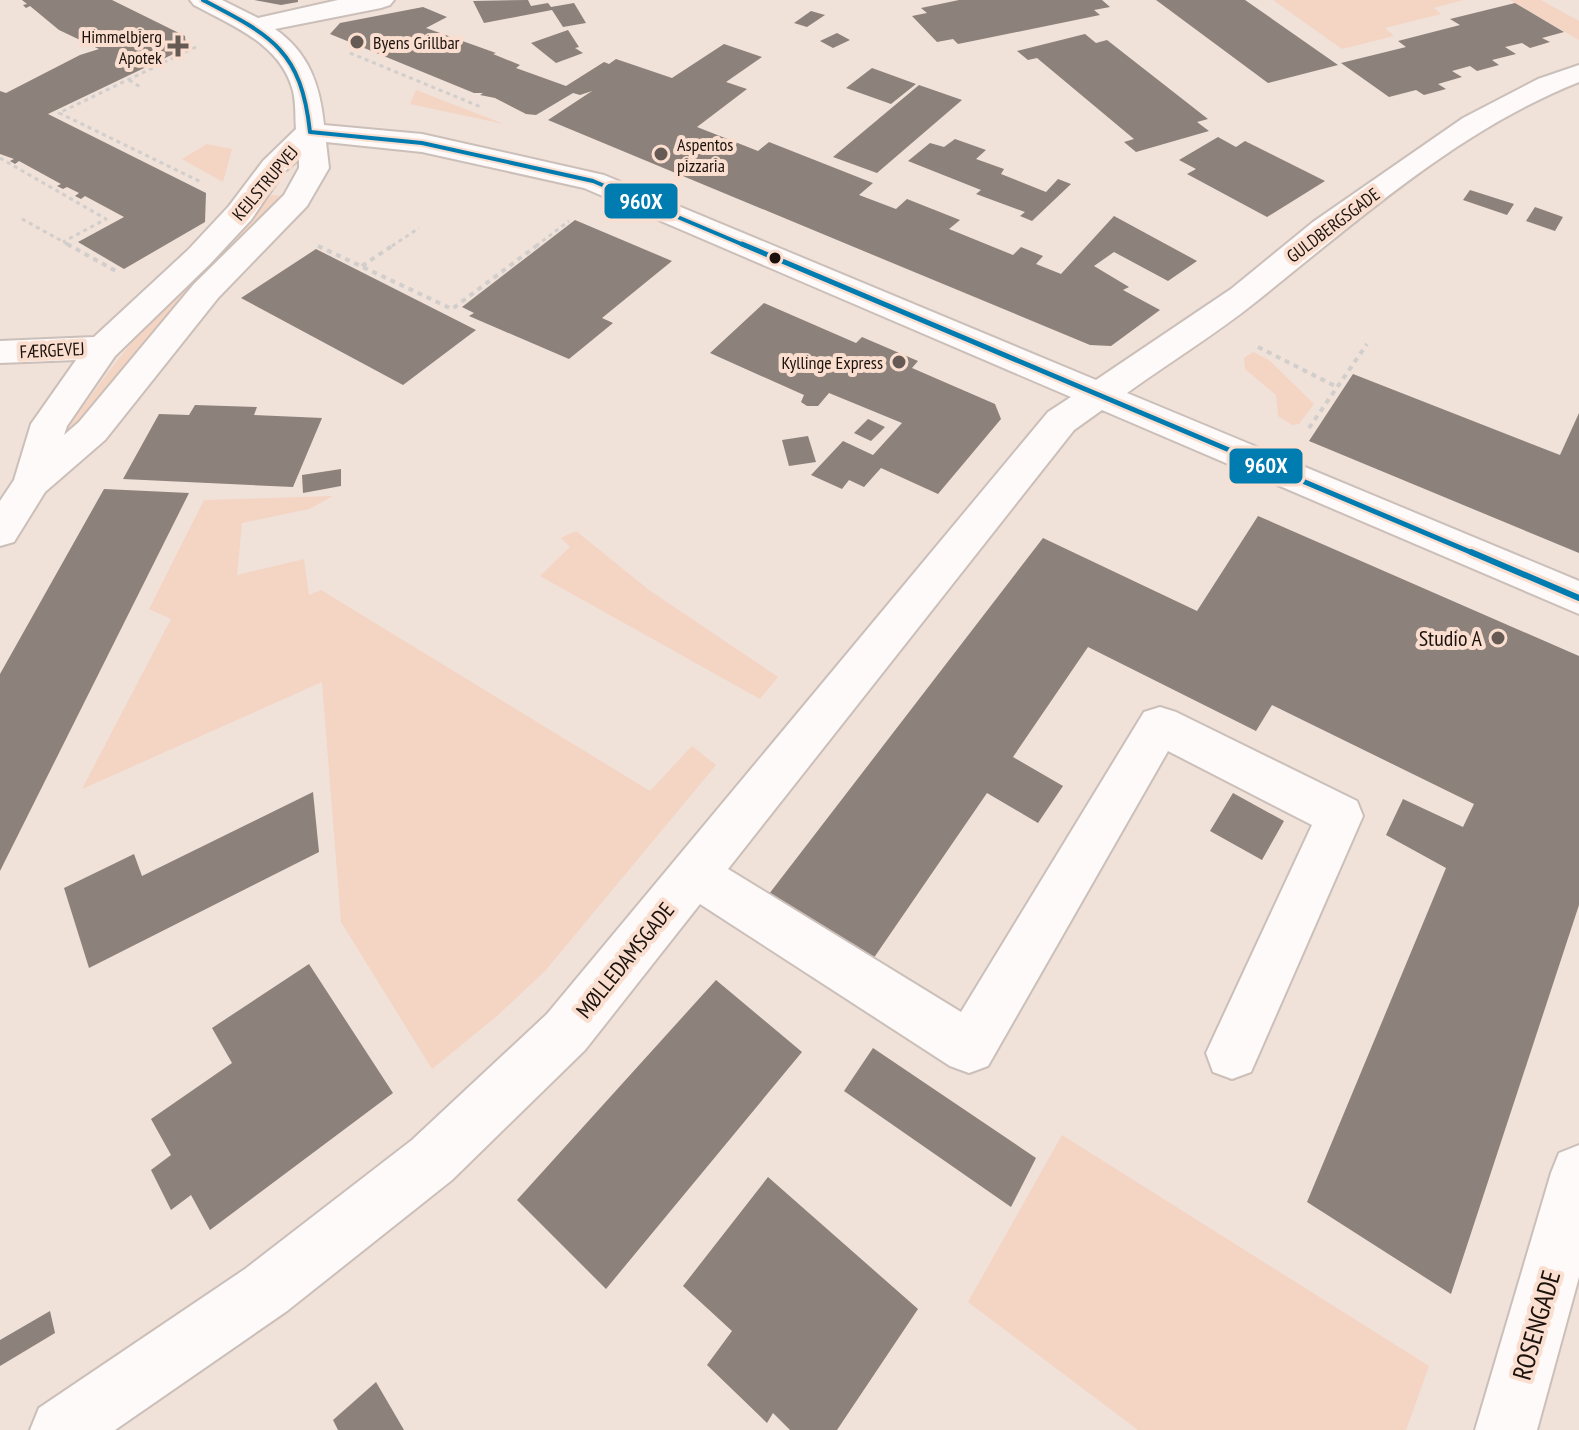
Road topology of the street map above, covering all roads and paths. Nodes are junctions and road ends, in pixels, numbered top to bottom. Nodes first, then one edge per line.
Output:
1 (203, 0) edge
2 (381, 0) edge
3 (251, 25) junction
4 (293, 62) junction
5 (1579, 73) edge
6 (128, 80) junction
7 (142, 88) dead end
8 (485, 109) dead end
9 (310, 132) junction
10 (0, 158) edge
11 (256, 189) junction
12 (612, 189) junction
13 (22, 219) dead end
14 (272, 224) junction
15 (419, 228) dead end
16 (63, 242) junction
17 (362, 266) junction
18 (160, 295) junction
19 (1367, 344) dead end
20 (103, 348) junction
21 (0, 352) edge
22 (1275, 357) dead end
23 (1337, 387) junction
24 (1097, 396) junction
25 (1301, 440) dead end
26 (32, 482) junction
27 (0, 532) edge
28 (1579, 598) edge
29 (694, 874) junction
30 (1232, 1053) dead end
31 (1579, 1173) edge
32 (61, 1430) edge
33 (1506, 1430) edge

1 - 3 street
2 - 3 street
3 - 4 street
3 - 6 path
4 - 8 path
4 - 9 street
5 - 24 street, GULDBERGSGADE
6 - 7 path
6 - 11 path
9 - 11 street, KEJLSTRUPVEJ
9 - 12 street
9 - 14 street, KEJLSTRUPVEJ
10 - 16 path
11 - 18 street, KEJLSTRUPVEJ
12 - 17 path
12 - 24 street
13 - 16 path
14 - 17 path
14 - 26 street, KEJLSTRUPVEJ
15 - 17 path
16 - 18 path
18 - 20 street, KEJLSTRUPVEJ
19 - 23 path
20 - 21 street, FÆRGEVEJ
20 - 26 street, KEJLSTRUPVEJ
22 - 23 path
23 - 25 path
24 - 28 street
24 - 29 street, MØLLEDAMSGADE
26 - 27 street, KEJLSTRUPVEJ
29 - 30 street
29 - 32 street, MØLLEDAMSGADE
31 - 33 street, ROSENGADE

